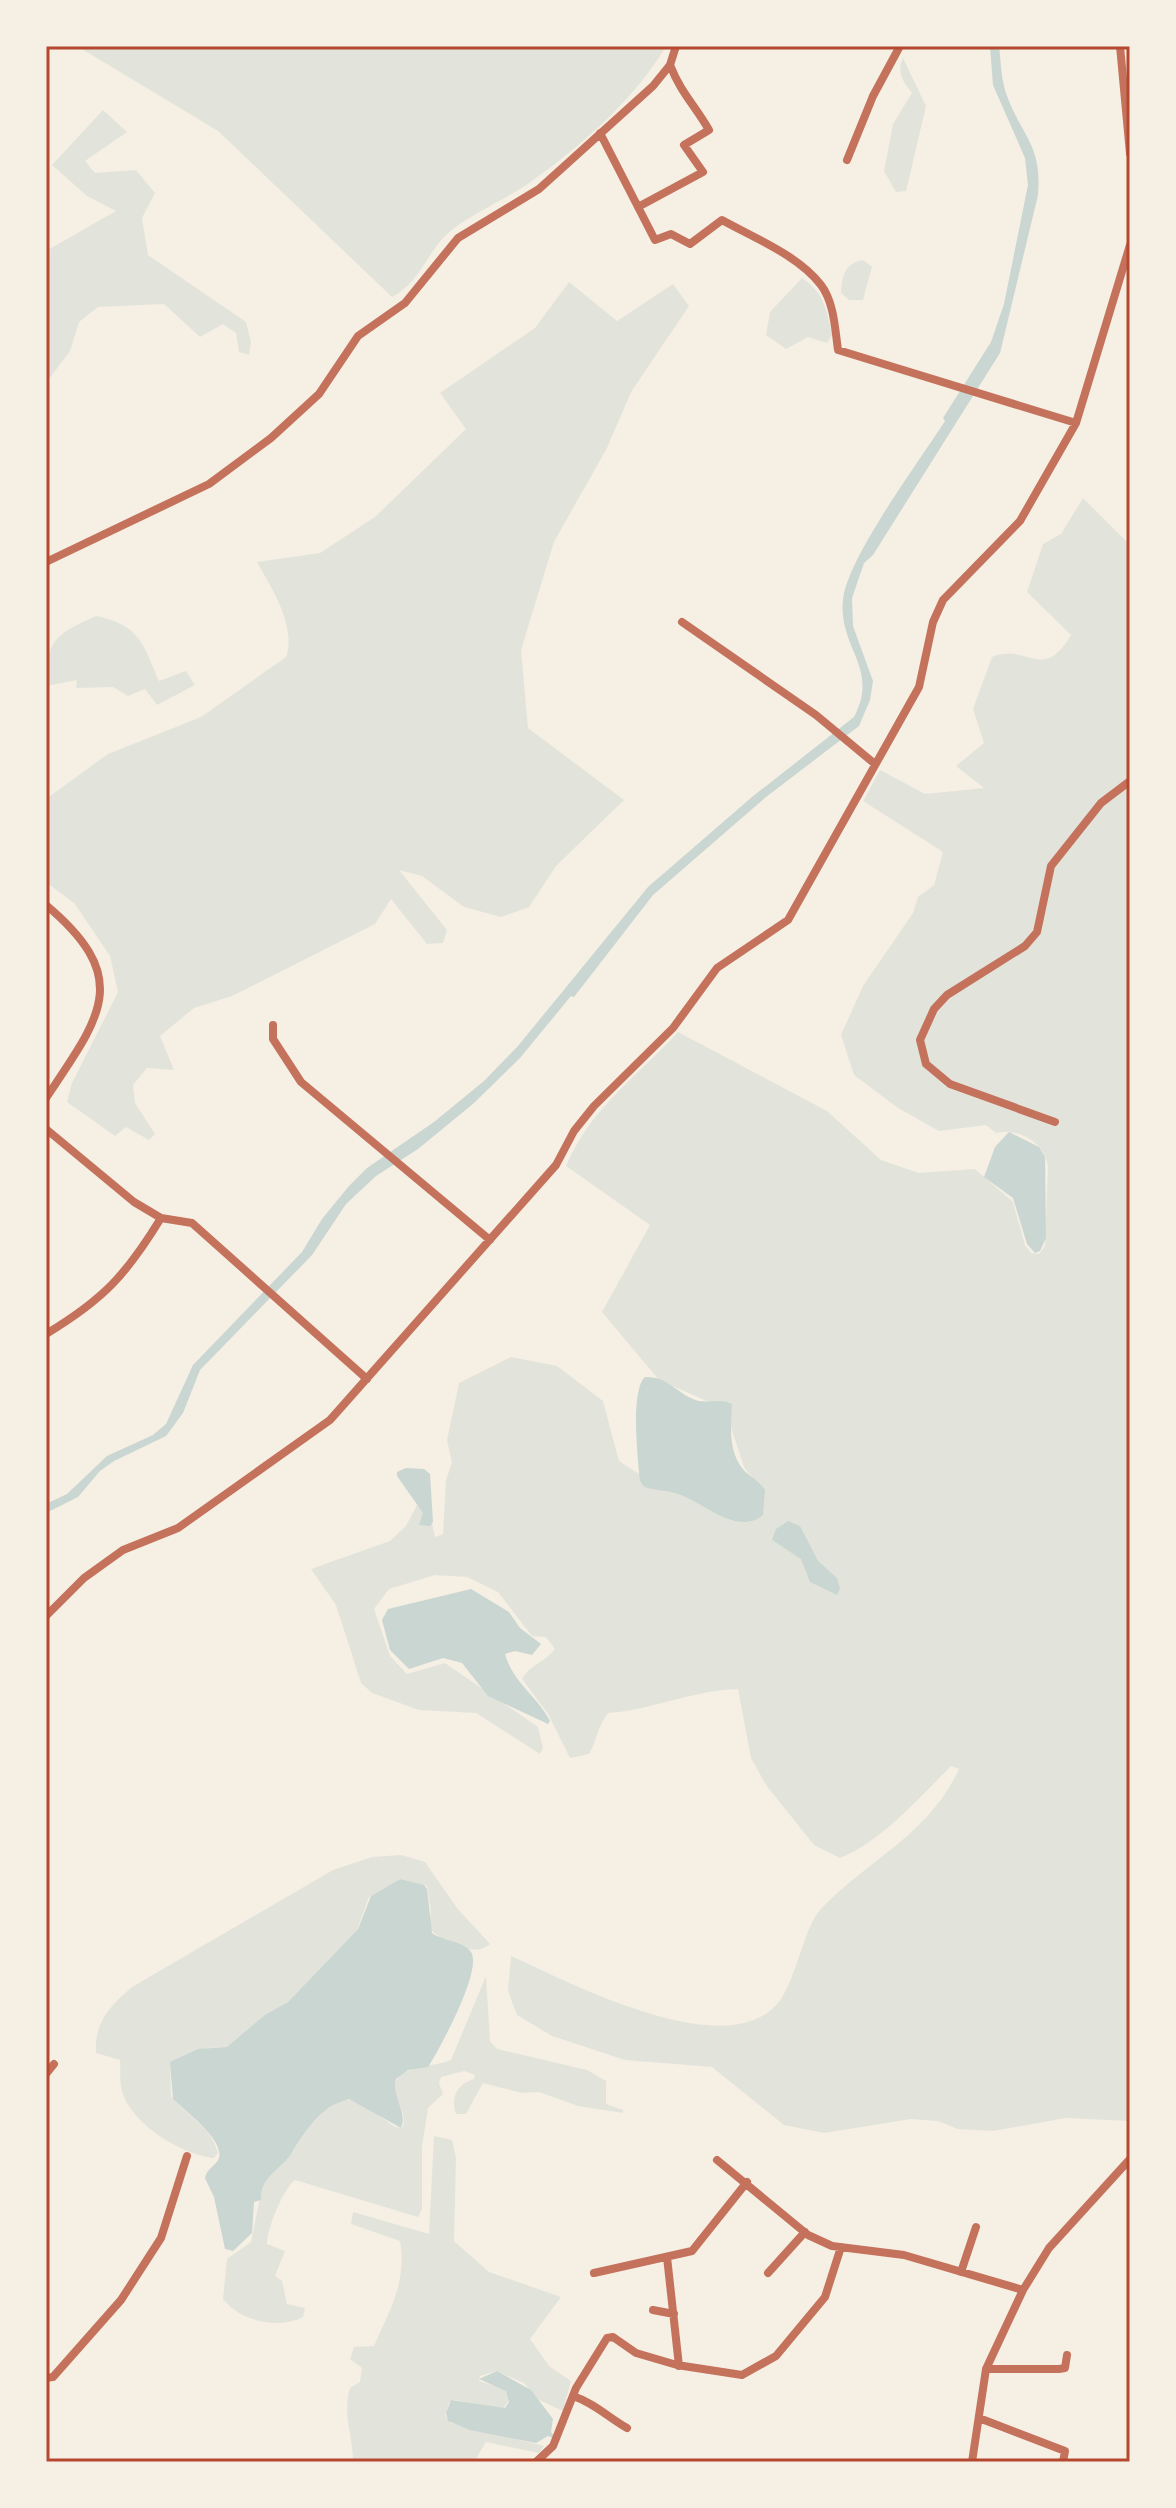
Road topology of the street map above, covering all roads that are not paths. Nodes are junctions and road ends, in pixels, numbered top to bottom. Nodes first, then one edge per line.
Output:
1 (676, 46) edge
2 (900, 46) edge
3 (1120, 46) edge
4 (670, 65) junction
5 (600, 133) junction
6 (1130, 154) edge
7 (847, 160) dead end
8 (638, 207) junction
9 (1130, 245) edge
10 (1076, 423) junction
11 (46, 562) edge
12 (682, 622) dead end
13 (875, 764) junction
14 (1130, 781) edge
15 (46, 905) edge
16 (273, 1025) dead end
17 (46, 1098) edge
18 (1055, 1122) dead end
19 (46, 1129) edge
20 (161, 1218) junction
21 (490, 1240) junction
22 (46, 1334) edge
23 (367, 1379) junction
24 (46, 1616) edge
25 (54, 2064) dead end
26 (46, 2074) edge
27 (187, 2156) dead end
28 (1130, 2159) edge
29 (717, 2160) dead end
30 (747, 2182) junction
31 (976, 2227) dead end
32 (805, 2232) junction
33 (841, 2247) junction
34 (667, 2257) junction
35 (961, 2272) junction
36 (594, 2273) dead end
37 (768, 2273) dead end
38 (1023, 2290) junction
39 (653, 2310) dead end
40 (674, 2314) junction
41 (1067, 2355) dead end
42 (679, 2366) junction
43 (986, 2369) junction
44 (46, 2378) edge
45 (573, 2396) junction
46 (979, 2418) junction
47 (627, 2428) dead end
48 (536, 2462) edge
49 (972, 2462) edge
50 (1063, 2462) edge

1 - 4 street
2 - 7 street
3 - 6 street
4 - 5 street
4 - 8 street
5 - 8 street
5 - 11 street
8 - 10 street
9 - 10 street
10 - 13 street
12 - 13 street
13 - 21 street
14 - 18 street
15 - 17 street
16 - 21 street
19 - 20 street
20 - 22 street
20 - 23 street
21 - 23 street
23 - 24 street
25 - 26 street
27 - 44 street
28 - 38 street
29 - 30 street
30 - 32 street
30 - 34 street
31 - 35 street
32 - 33 street
32 - 37 street
33 - 35 street
33 - 42 street
34 - 36 street
34 - 40 street
35 - 38 street
38 - 43 street
39 - 40 street
40 - 42 street
41 - 43 street
42 - 45 street
43 - 46 street
45 - 47 street
45 - 48 street
46 - 49 street
46 - 50 street

